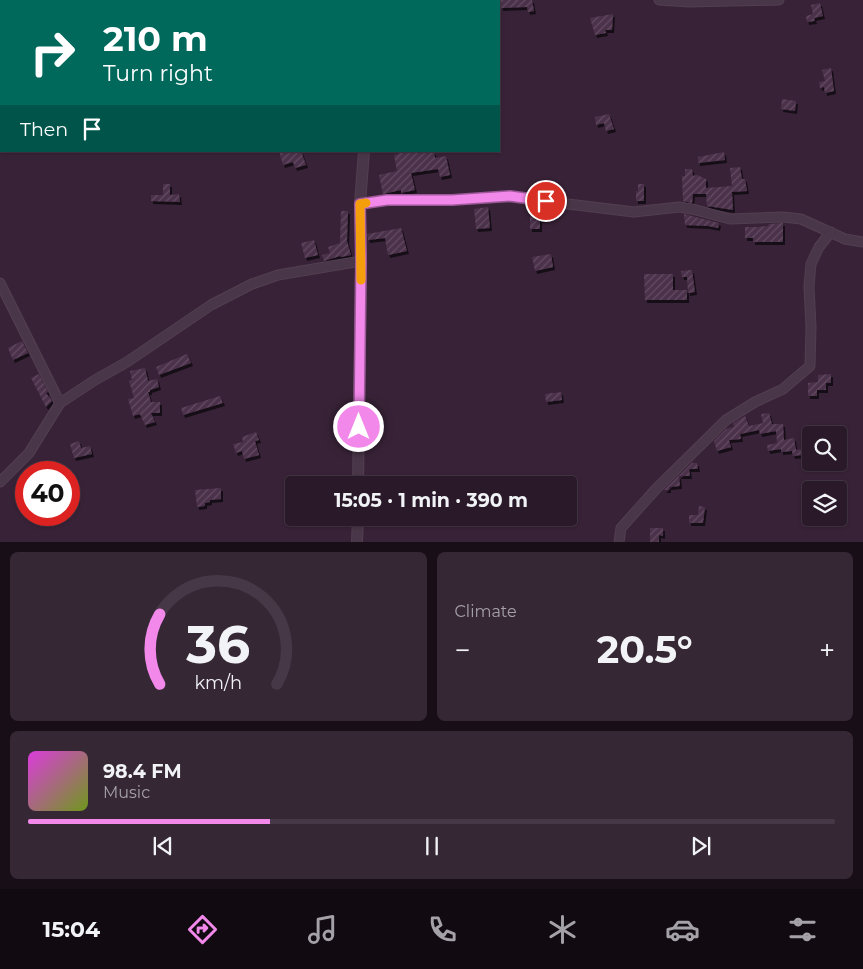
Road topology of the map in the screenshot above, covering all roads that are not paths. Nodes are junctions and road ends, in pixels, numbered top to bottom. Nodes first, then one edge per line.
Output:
1 (659, 0) edge
2 (779, 0) edge
3 (364, 152) edge
4 (360, 204) junction
5 (831, 232) junction
6 (863, 242) edge
7 (361, 261) junction
8 (0, 283) edge
9 (60, 403) junction
10 (358, 476) edge
11 (0, 482) edge
12 (358, 526) edge
13 (357, 542) edge
14 (619, 542) edge

1 - 2 street
3 - 4 street
4 - 5 street
4 - 7 street
5 - 6 street
5 - 14 street
7 - 9 street
7 - 10 street
8 - 9 street
9 - 11 street
12 - 13 street

